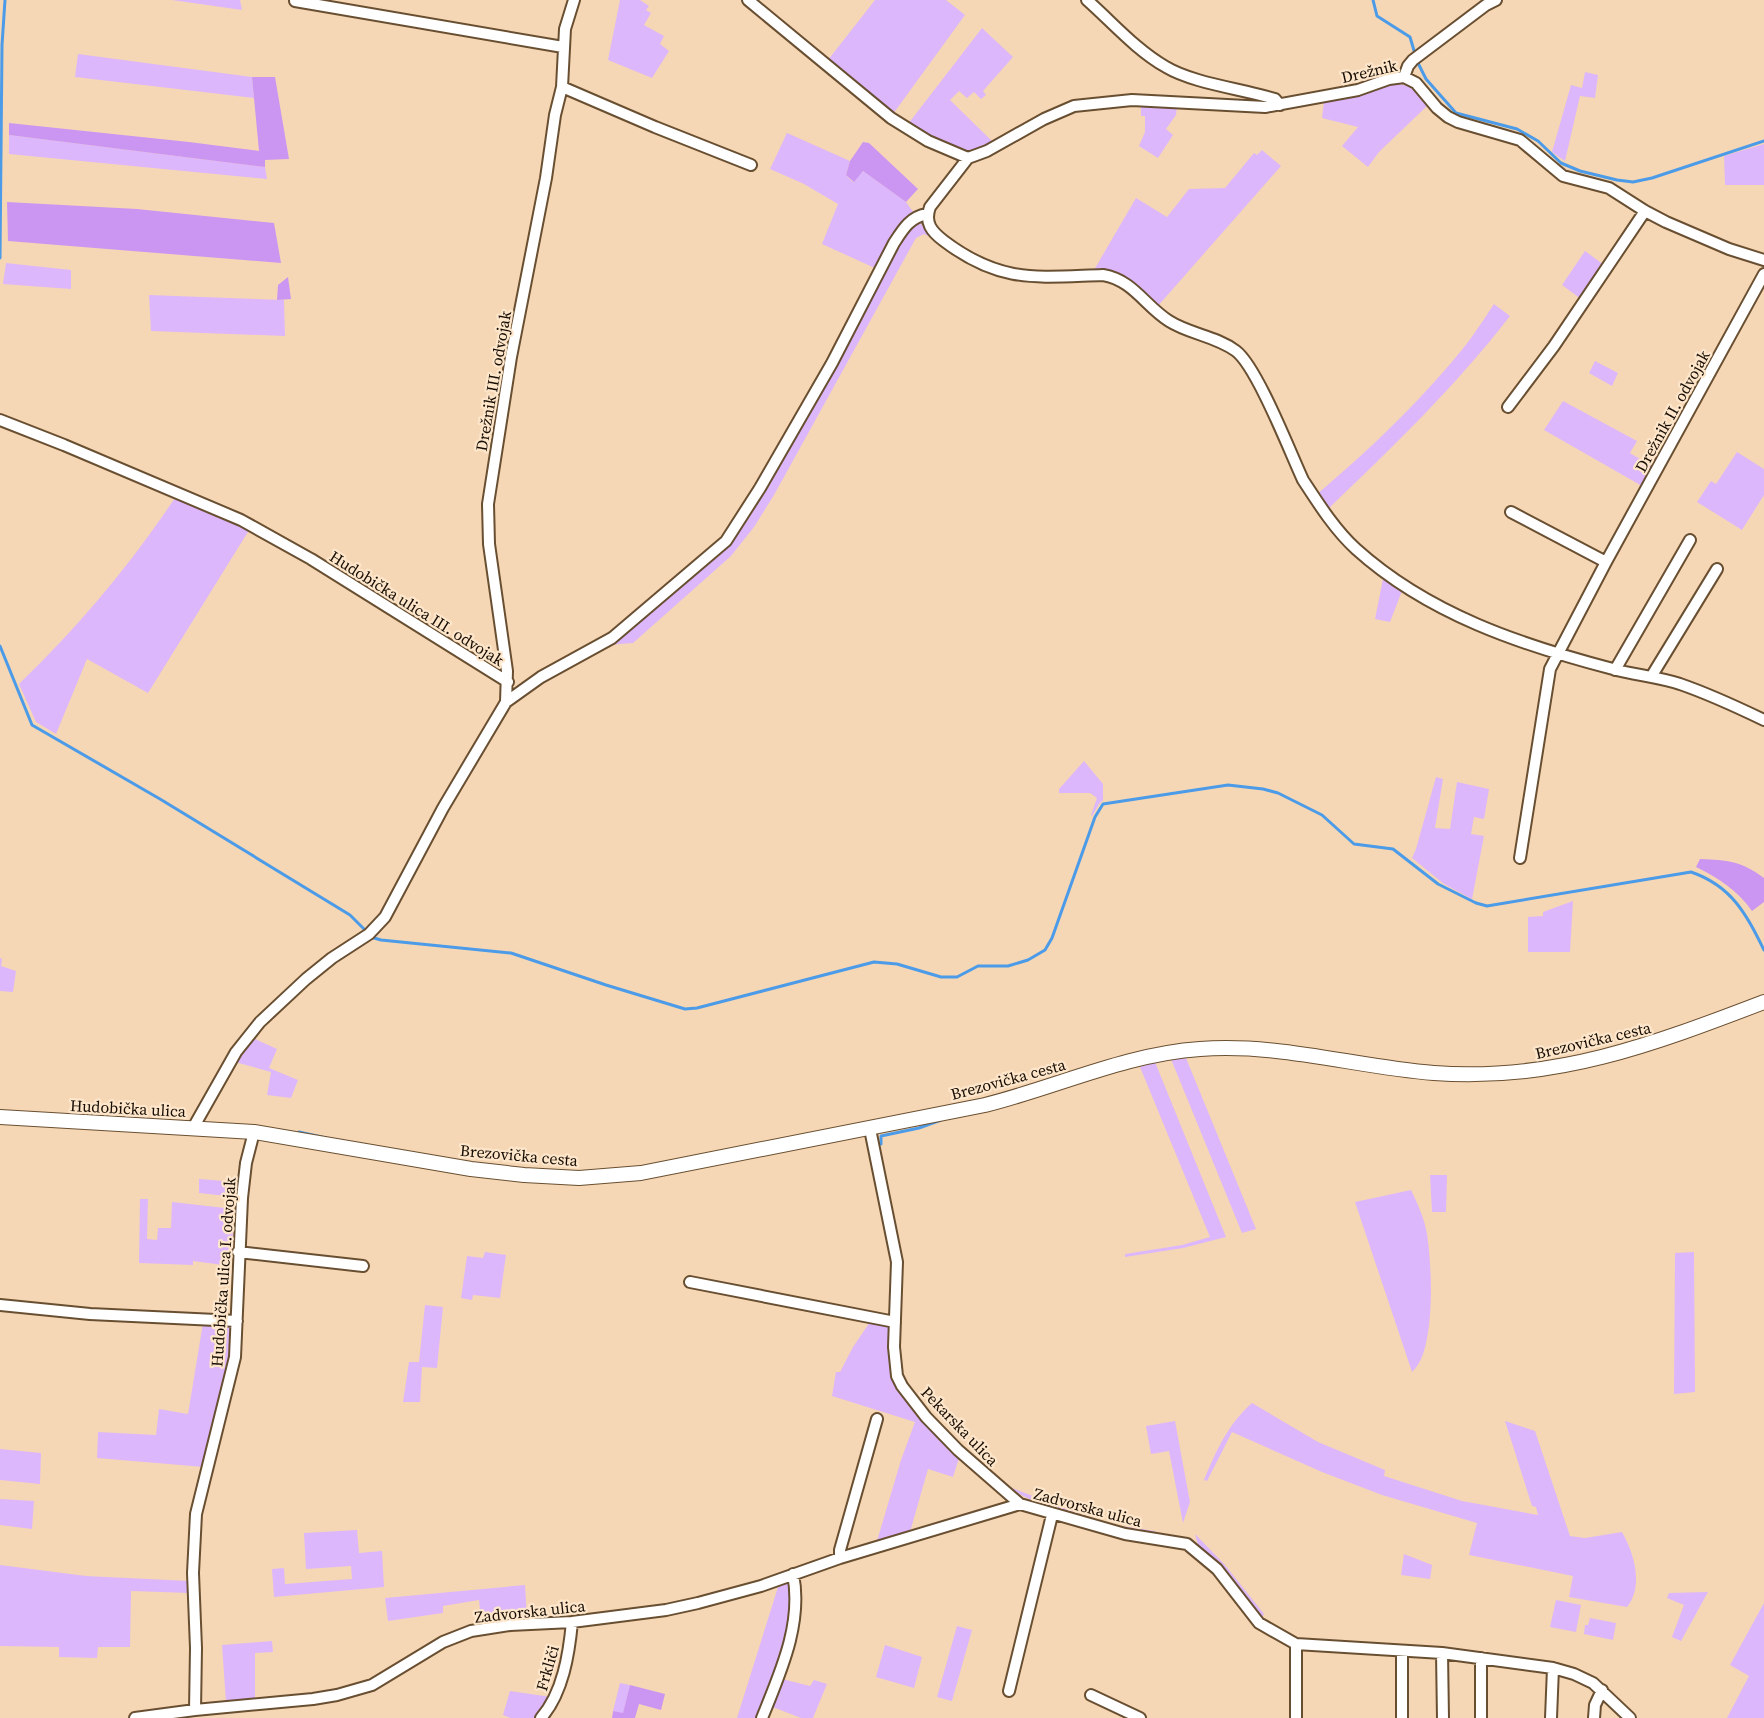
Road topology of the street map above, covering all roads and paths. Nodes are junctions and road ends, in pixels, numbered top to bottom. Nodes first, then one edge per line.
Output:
1 (574, 0) edge
2 (748, 0) edge
3 (1087, 0) edge
4 (1496, 0) edge
5 (295, 1) edge
6 (563, 47) junction
7 (1404, 77) junction
8 (562, 87) junction
9 (1280, 105) junction
10 (968, 158) junction
11 (751, 165) dead end
12 (1645, 211) junction
13 (927, 214) junction
14 (1764, 260) edge
15 (1764, 274) edge
16 (1508, 407) dead end
17 (0, 420) edge
18 (1511, 512) dead end
19 (1690, 540) dead end
20 (1606, 562) junction
21 (1717, 569) dead end
22 (1558, 653) junction
23 (1615, 670) junction
24 (1651, 677) junction
25 (508, 682) junction
26 (506, 702) junction
27 (1764, 720) edge
28 (1520, 858) dead end
29 (1764, 1002) edge
30 (0, 1117) edge
31 (193, 1128) junction
32 (870, 1129) junction
33 (254, 1132) junction
34 (238, 1252) junction
35 (363, 1266) dead end
36 (690, 1282) dead end
37 (0, 1305) edge
38 (237, 1321) junction
39 (895, 1322) junction
40 (877, 1419) dead end
41 (1020, 1504) junction
42 (1052, 1515) junction
43 (840, 1558) junction
44 (793, 1574) junction
45 (572, 1622) junction
46 (1296, 1644) junction
47 (1402, 1651) junction
48 (1442, 1653) junction
49 (1481, 1658) junction
50 (1553, 1668) junction
51 (1602, 1690) junction
52 (1009, 1691) dead end
53 (1091, 1695) dead end
54 (195, 1710) junction
55 (135, 1718) edge
56 (541, 1718) edge
57 (762, 1718) edge
58 (1140, 1718) edge
59 (1296, 1718) edge
60 (1402, 1718) edge
61 (1443, 1718) edge
62 (1481, 1718) edge
63 (1551, 1718) edge
64 (1594, 1718) edge
65 (1630, 1718) edge

1 - 6 street, Drežnik III. odvojak
2 - 10 street
3 - 9 street
4 - 7 street
5 - 6 street
6 - 8 street, Drežnik III. odvojak
7 - 9 street, Drežnik
7 - 12 street, Drežnik
8 - 11 street
8 - 25 street, Drežnik III. odvojak
9 - 10 street, Drežnik
10 - 13 street
12 - 14 street, Drežnik
12 - 16 street
13 - 22 street
13 - 26 street
15 - 20 street, Drežnik II. odvojak
17 - 25 street, Hudobička ulica III. odvojak
18 - 20 street
19 - 23 street
20 - 22 street, Drežnik II. odvojak
21 - 24 street
22 - 23 street
22 - 28 street, Drežnik II. odvojak
23 - 24 street
24 - 27 street
25 - 26 street, Hudobička ulica III. odvojak
26 - 31 street, Hudobička ulica III. odvojak
29 - 32 main road, Brezovička cesta
30 - 31 main road, Hudobička ulica
31 - 33 main road, Hudobička ulica
32 - 33 main road, Brezovička cesta
32 - 39 street, Pekarska ulica
33 - 34 street, Hudobička ulica I. odvojak
34 - 35 street
34 - 38 street, Hudobička ulica I. odvojak
36 - 39 street
37 - 38 street
38 - 54 street, Hudobička ulica I. odvojak
39 - 41 street, Pekarska ulica
40 - 43 street
41 - 42 street, Zadvorska ulica
41 - 43 street, Zadvorska ulica
42 - 46 street, Zadvorska ulica
42 - 52 street
43 - 44 street, Zadvorska ulica
44 - 45 street, Zadvorska ulica
44 - 57 street
45 - 54 street, Zadvorska ulica
45 - 56 street, Frkliči
46 - 47 street, Zadvorska ulica
46 - 59 street
47 - 48 street, Zadvorska ulica
47 - 60 street
48 - 49 street, Zadvorska ulica
48 - 61 street
49 - 50 street, Zadvorska ulica
49 - 62 street
50 - 51 street, Zadvorska ulica
50 - 63 street
51 - 64 street
51 - 65 street, Zadvorska ulica
53 - 58 street
54 - 55 street

